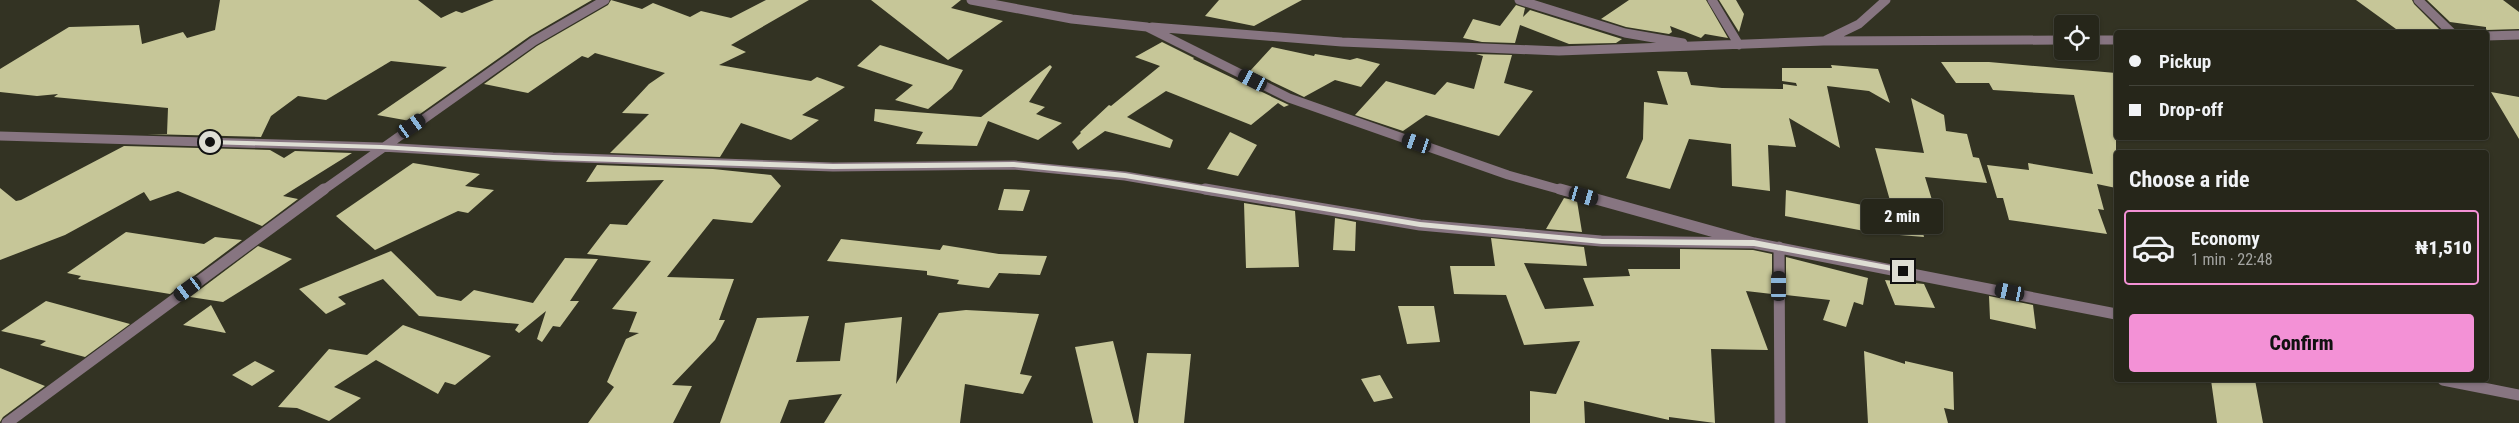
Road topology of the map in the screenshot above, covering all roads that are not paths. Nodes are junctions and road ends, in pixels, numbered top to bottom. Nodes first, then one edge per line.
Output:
1 (605, 0) edge
2 (971, 0) edge
3 (1520, 0) edge
4 (1712, 0) edge
5 (1886, 0) edge
6 (2418, 0) edge
7 (1147, 27) junction
8 (2449, 30) edge
9 (2489, 36) edge
10 (2519, 36) edge
11 (2054, 40) edge
12 (2099, 40) edge
13 (2114, 40) edge
14 (1823, 41) junction
15 (1739, 45) junction
16 (1704, 46) junction
17 (0, 136) edge
18 (381, 147) junction
19 (1754, 243) junction
20 (1779, 247) junction
21 (2114, 314) edge
22 (2453, 382) edge
23 (2519, 395) edge
24 (7, 423) edge
25 (1780, 423) edge

1 - 18 street
2 - 7 street
3 - 16 street
4 - 15 street
5 - 14 street
6 - 8 street
7 - 16 street
7 - 19 street
9 - 10 street
11 - 14 street
12 - 13 street
14 - 15 street
15 - 16 street
17 - 18 street
18 - 19 street
18 - 24 street
19 - 20 street
20 - 21 street
20 - 25 street
22 - 23 street

